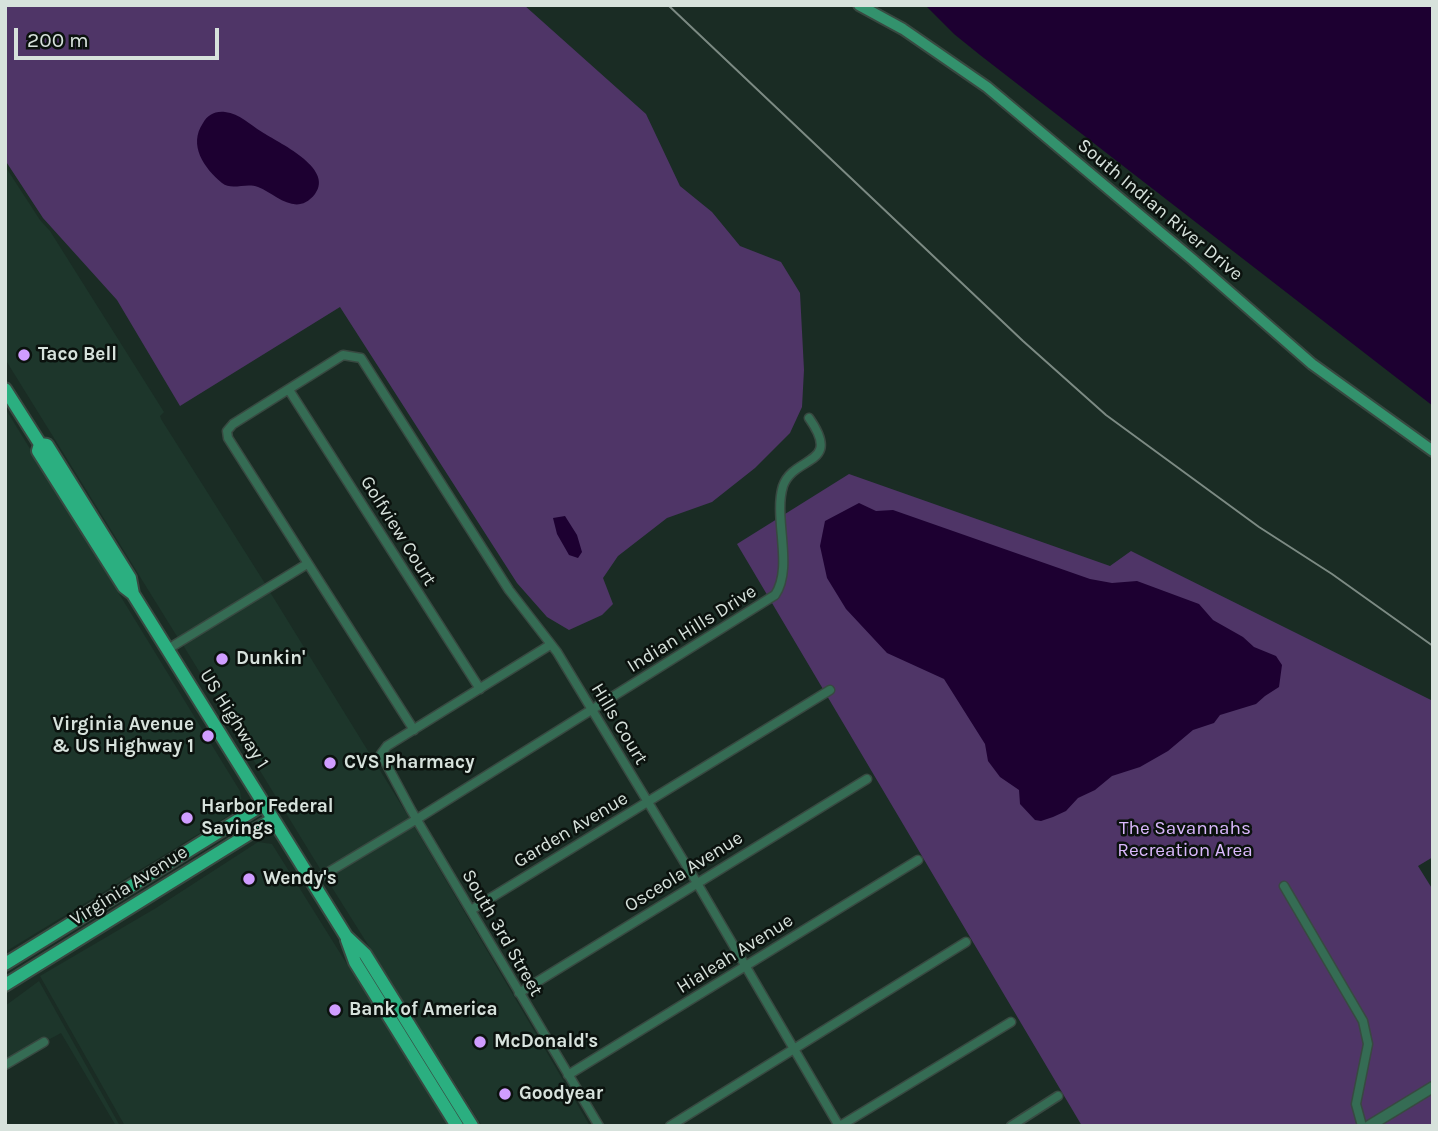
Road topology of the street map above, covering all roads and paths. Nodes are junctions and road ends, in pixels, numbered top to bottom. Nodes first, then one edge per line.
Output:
1 (859, 5) edge
2 (5, 389) edge
3 (289, 390) junction
4 (809, 418) dead end
5 (1433, 451) edge
6 (307, 564) junction
7 (550, 645) junction
8 (168, 649) junction
9 (480, 689) junction
10 (830, 690) dead end
11 (592, 710) junction
12 (414, 730) junction
13 (866, 779) dead end
14 (648, 802) junction
15 (264, 804) junction
16 (417, 819) junction
17 (274, 820) junction
18 (918, 860) dead end
19 (313, 882) junction
20 (697, 883) junction
21 (1284, 886) dead end
22 (471, 910) junction
23 (346, 936) junction
24 (966, 942) dead end
25 (37, 944) junction
26 (5, 964) edge
27 (745, 966) junction
28 (8, 984) edge
29 (519, 993) junction
30 (1012, 1022) dead end
31 (44, 1042) dead end
32 (793, 1049) junction
33 (5, 1065) edge
34 (424, 1071) junction
35 (568, 1075) junction
36 (446, 1084) junction
37 (1433, 1087) edge
38 (1058, 1096) dead end
39 (441, 1099) junction
40 (461, 1108) junction
41 (457, 1126) edge
42 (472, 1126) edge
43 (599, 1126) edge
44 (670, 1126) edge
45 (839, 1126) edge
46 (1011, 1126) edge
47 (1362, 1126) edge
48 (1369, 1126) edge

1 - 5 main road, South Indian River Drive
2 - 8 main road, US Highway 1
3 - 6 street
3 - 7 street, Hills Court
3 - 9 street, Golfview Court
4 - 11 street, Indian Hills Drive
6 - 8 street
6 - 12 street
7 - 9 street
7 - 11 street, Hills Court
8 - 15 main road, US Highway 1
9 - 12 street
10 - 14 street, Garden Avenue
11 - 14 street, Hills Court
11 - 16 street, Indian Hills Drive
12 - 16 street, South 3rd Street
13 - 20 street, Osceola Avenue
14 - 20 street, Hills Court
14 - 22 street, Garden Avenue
15 - 17 main road, US Highway 1
15 - 25 main road, Virginia Avenue
16 - 19 street, Indian Hills Drive
16 - 22 street, South 3rd Street
17 - 19 main road, US Highway 1
17 - 28 main road, Virginia Avenue
18 - 27 street, Hialeah Avenue
19 - 23 main road, US Highway 1
20 - 27 street, Hills Court
20 - 29 street, Osceola Avenue
21 - 47 street
22 - 29 street, South 3rd Street
23 - 34 main road, US Highway 1
23 - 36 main road, US Highway 1
24 - 32 street
25 - 26 main road, Virginia Avenue
25 - 28 main road
27 - 32 street, Hills Court
27 - 35 street, Hialeah Avenue
29 - 35 street, South 3rd Street
30 - 45 street
31 - 33 street
32 - 44 street
32 - 45 street, Hills Court
34 - 36 main road
34 - 39 main road, US Highway 1
35 - 43 street, South 3rd Street
36 - 40 main road, US Highway 1
37 - 48 street
38 - 46 street
39 - 40 main road
39 - 41 main road, US Highway 1
40 - 42 main road, US Highway 1

